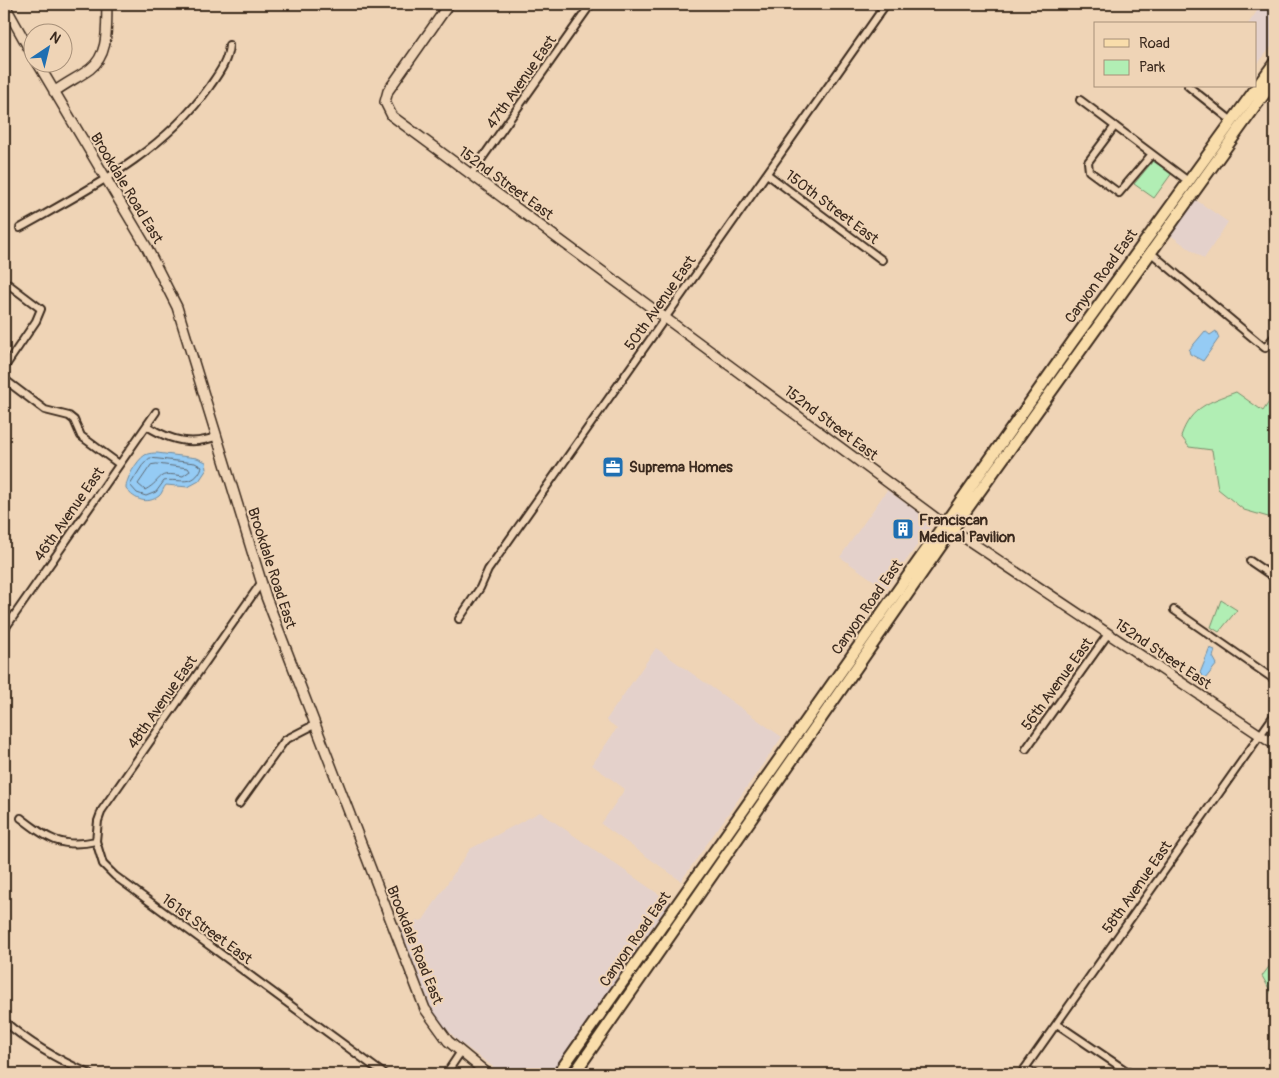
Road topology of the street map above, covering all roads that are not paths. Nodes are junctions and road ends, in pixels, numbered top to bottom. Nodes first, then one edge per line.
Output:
1 (4, 4) edge
2 (107, 4) edge
3 (449, 4) edge
4 (591, 4) edge
5 (886, 4) edge
6 (22, 36) edge
7 (229, 45) dead end
8 (1275, 62) edge
9 (43, 72) edge
10 (1275, 79) edge
11 (1191, 88) edge
12 (54, 92) junction
13 (1080, 100) dead end
14 (1232, 121) junction
15 (1115, 126) junction
16 (1152, 154) junction
17 (471, 174) junction
18 (767, 174) junction
19 (106, 180) junction
20 (1188, 181) junction
21 (20, 228) dead end
22 (1150, 252) junction
23 (1133, 257) junction
24 (882, 260) dead end
25 (4, 281) edge
26 (1118, 298) junction
27 (665, 318) junction
28 (1275, 336) edge
29 (4, 368) edge
30 (4, 379) edge
31 (156, 412) dead end
32 (146, 426) junction
33 (217, 436) junction
34 (119, 464) junction
35 (948, 527) junction
36 (1250, 561) dead end
37 (1275, 578) edge
38 (261, 583) junction
39 (1174, 610) dead end
40 (459, 618) dead end
41 (4, 630) edge
42 (1108, 634) junction
43 (1275, 680) edge
44 (1275, 714) edge
45 (314, 725) junction
46 (1260, 735) junction
47 (1275, 745) edge
48 (1026, 748) dead end
49 (239, 804) dead end
50 (21, 818) dead end
51 (96, 841) junction
52 (4, 1021) edge
53 (1057, 1024) junction
54 (460, 1053) junction
55 (1023, 1071) edge
56 (90, 1074) edge
57 (384, 1074) edge
58 (446, 1074) edge
59 (488, 1074) edge
60 (558, 1074) edge
61 (574, 1074) edge
62 (1034, 1074) edge
63 (1131, 1074) edge

1 - 6 street
2 - 12 street
3 - 17 street, 152nd Street East
4 - 17 street, 47th Avenue East
5 - 18 street, 50th Avenue East
7 - 19 street
8 - 14 main road, Canyon Road East
9 - 12 street, Brookdale Road East
10 - 22 main road, Canyon Road East
11 - 14 street
12 - 19 street, Brookdale Road East
13 - 15 street
14 - 20 main road, Canyon Road East
15 - 16 street
15 - 16 street
16 - 20 street
17 - 27 street, 152nd Street East
18 - 24 street, 150th Street East
18 - 27 street, 50th Avenue East
19 - 21 street
19 - 33 street, Brookdale Road East
20 - 23 main road, Canyon Road East
22 - 26 main road, Canyon Road East
22 - 28 street
23 - 26 main road
23 - 35 main road, Canyon Road East
25 - 29 street
26 - 35 main road, Canyon Road East
27 - 35 street, 152nd Street East
27 - 40 street, 50th Avenue East
30 - 34 street
31 - 32 street, 46th Avenue East
32 - 33 street
32 - 34 street, 46th Avenue East
33 - 38 street, Brookdale Road East
34 - 41 street, 46th Avenue East
35 - 42 street, 152nd Street East
35 - 60 main road, Canyon Road East
35 - 61 main road, Canyon Road East
36 - 37 street
38 - 45 street, Brookdale Road East
38 - 51 street, 48th Avenue East
39 - 43 street
42 - 46 street, 152nd Street East
42 - 48 street, 56th Avenue East
44 - 46 street, 58th Avenue East
45 - 49 street
45 - 54 street, Brookdale Road East
46 - 47 street, 152nd Street East
46 - 53 street, 58th Avenue East
50 - 51 street
51 - 57 street, 161st Street East
52 - 56 street
53 - 55 street, 58th Avenue East
53 - 63 street
54 - 58 street
54 - 59 street, Brookdale Road East
55 - 62 street

